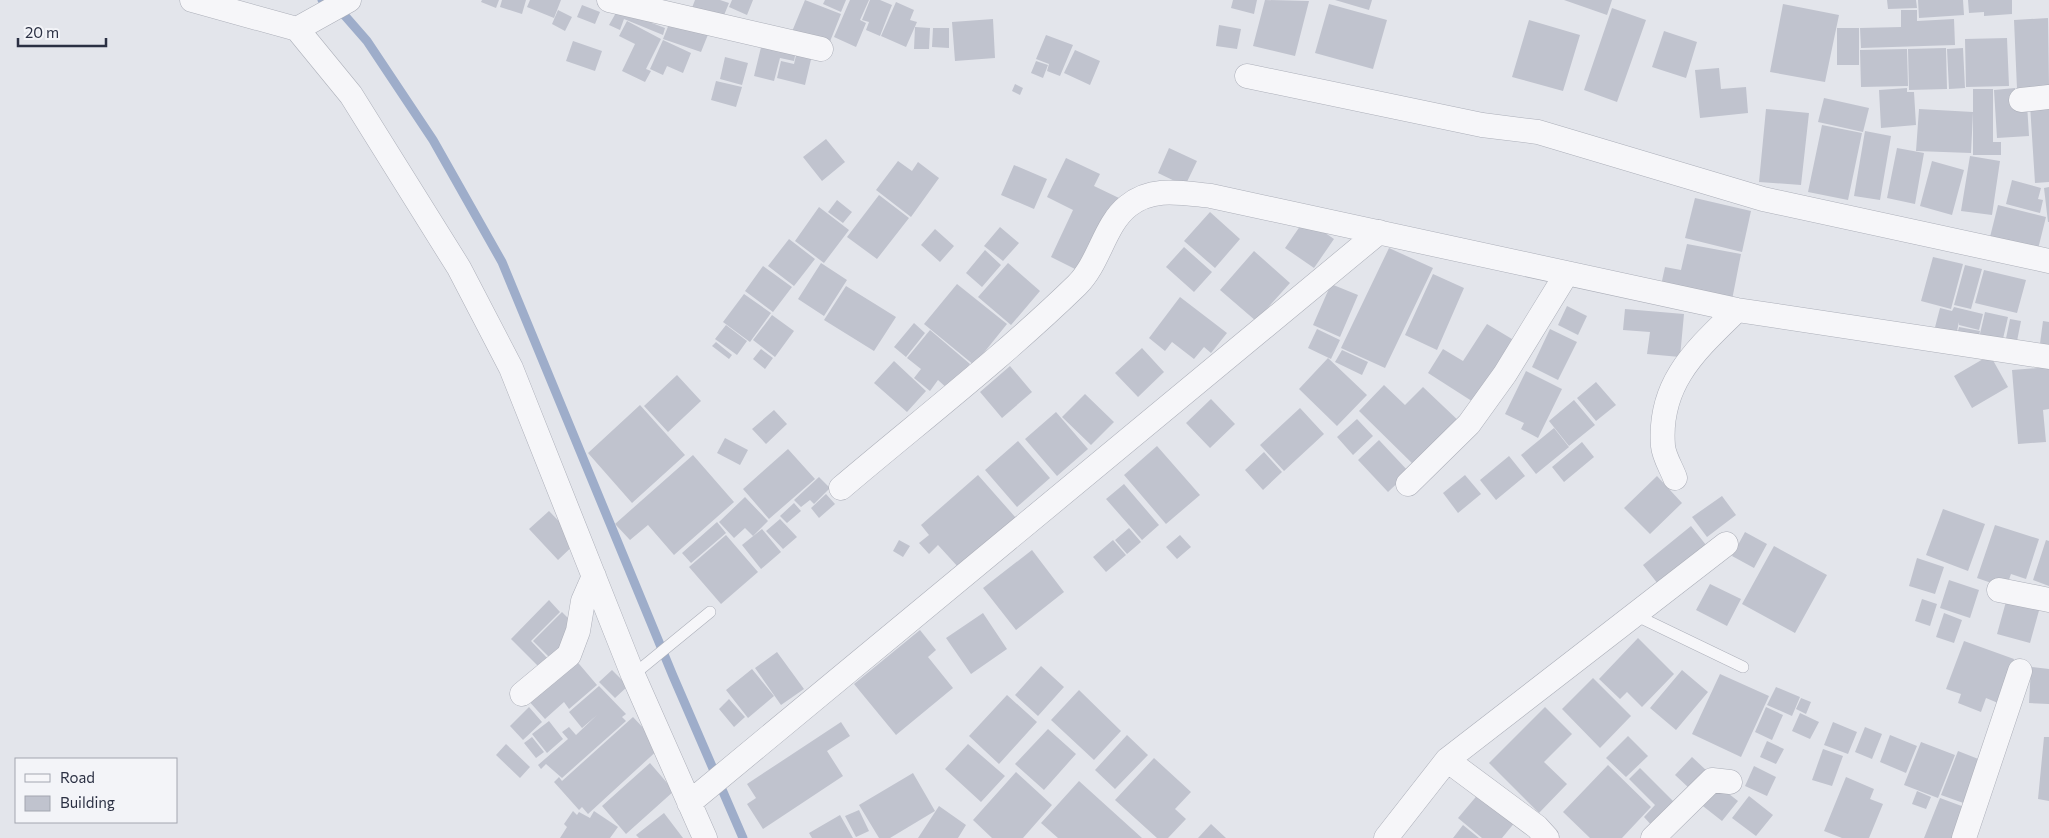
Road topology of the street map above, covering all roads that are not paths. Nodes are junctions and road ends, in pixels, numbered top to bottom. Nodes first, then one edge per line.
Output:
1 (192, 0) edge
2 (350, 0) edge
3 (609, 0) edge
4 (297, 30) junction
5 (821, 50) dead end
6 (1247, 76) dead end
7 (2049, 97) edge
8 (2020, 100) dead end
9 (1379, 232) junction
10 (2049, 261) edge
11 (1567, 273) junction
12 (1737, 310) junction
13 (2049, 357) edge
14 (1676, 478) dead end
15 (1408, 484) dead end
16 (841, 488) dead end
17 (1726, 544) dead end
18 (594, 576) junction
19 (1999, 590) dead end
20 (2049, 600) edge
21 (710, 612) dead end
22 (1635, 615) junction
23 (1743, 667) dead end
24 (2020, 671) dead end
25 (633, 675) junction
26 (522, 694) dead end
27 (1447, 760) junction
28 (1730, 782) dead end
29 (689, 803) junction
30 (705, 838) edge
31 (1386, 838) edge
32 (1547, 838) edge
33 (1653, 838) edge
34 (1964, 838) edge

1 - 4 street
2 - 4 street
3 - 5 street
4 - 18 street
6 - 10 street
7 - 8 street
9 - 11 street
9 - 16 street
9 - 29 street
11 - 12 street
11 - 15 street
12 - 13 street
12 - 14 street
17 - 22 street
18 - 25 street
18 - 26 street
19 - 20 street
21 - 25 lane
22 - 23 lane
22 - 27 street
24 - 34 street
25 - 29 street
27 - 31 street
27 - 32 street
28 - 33 street
29 - 30 street

